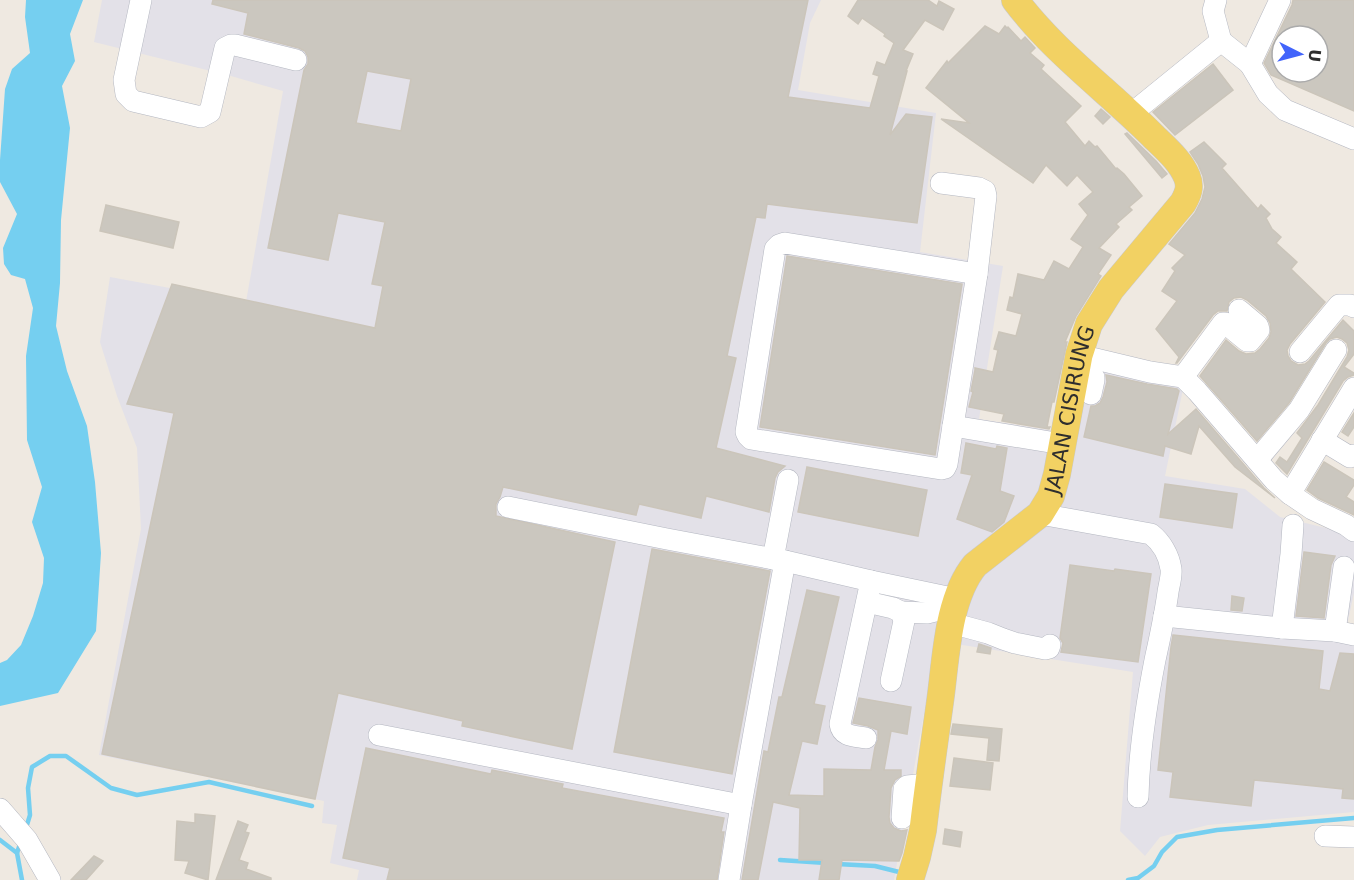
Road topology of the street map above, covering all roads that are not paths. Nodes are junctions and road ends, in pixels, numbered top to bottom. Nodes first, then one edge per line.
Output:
1 (141, 0) edge
2 (1016, 0) edge
3 (1216, 0) edge
4 (1280, 0) edge
5 (1221, 41) junction
6 (296, 60) dead end
7 (1250, 64) junction
8 (1131, 114) junction
9 (1354, 139) edge
10 (942, 183) dead end
11 (977, 274) junction
12 (1354, 307) edge
13 (1239, 310) dead end
14 (1336, 350) dead end
15 (1300, 352) dead end
16 (1082, 374) junction
17 (1183, 377) junction
18 (1354, 388) edge
19 (953, 426) junction
20 (1322, 440) junction
21 (1062, 444) junction
22 (1354, 455) edge
23 (1257, 460) junction
24 (788, 480) dead end
25 (1290, 494) junction
26 (508, 507) dead end
27 (1040, 514) junction
28 (1293, 525) dead end
29 (1354, 531) edge
30 (779, 560) junction
31 (1344, 567) dead end
32 (871, 581) junction
33 (867, 602) junction
34 (954, 609) junction
35 (901, 612) junction
36 (1164, 616) junction
37 (1282, 628) junction
38 (1345, 633) edge
39 (1050, 645) dead end
40 (891, 681) dead end
41 (379, 735) dead end
42 (866, 738) dead end
43 (928, 784) junction
44 (1138, 797) dead end
45 (741, 805) junction
46 (0, 809) edge
47 (902, 818) dead end
48 (1325, 836) dead end
49 (1354, 837) edge
50 (911, 875) edge
51 (50, 880) edge
52 (729, 880) edge

1 - 6 street
2 - 8 main road, JALAN CISIRUNG
3 - 5 street
4 - 7 street
5 - 7 street
5 - 8 street
7 - 9 street
8 - 16 main road, JALAN CISIRUNG
10 - 11 street
11 - 19 street
11 - 19 street
12 - 15 street
13 - 17 street
14 - 23 street
16 - 17 street
16 - 21 main road, JALAN CISIRUNG
17 - 23 street
18 - 20 street
19 - 21 street
20 - 22 street
20 - 25 street
21 - 27 main road, JALAN CISIRUNG
23 - 25 street
24 - 30 street
25 - 29 street
26 - 30 street
27 - 34 main road, JALAN CISIRUNG
27 - 36 street
28 - 37 street
30 - 32 street
30 - 45 street
31 - 38 street
32 - 33 street
32 - 34 street
33 - 35 street
33 - 42 street
34 - 35 street
34 - 39 street
34 - 43 main road, JALAN CISIRUNG
35 - 40 street
36 - 37 street
36 - 44 street
37 - 38 street
41 - 45 street
43 - 47 street
43 - 50 main road, JALAN CISIRUNG
45 - 52 street
46 - 51 street
48 - 49 street

